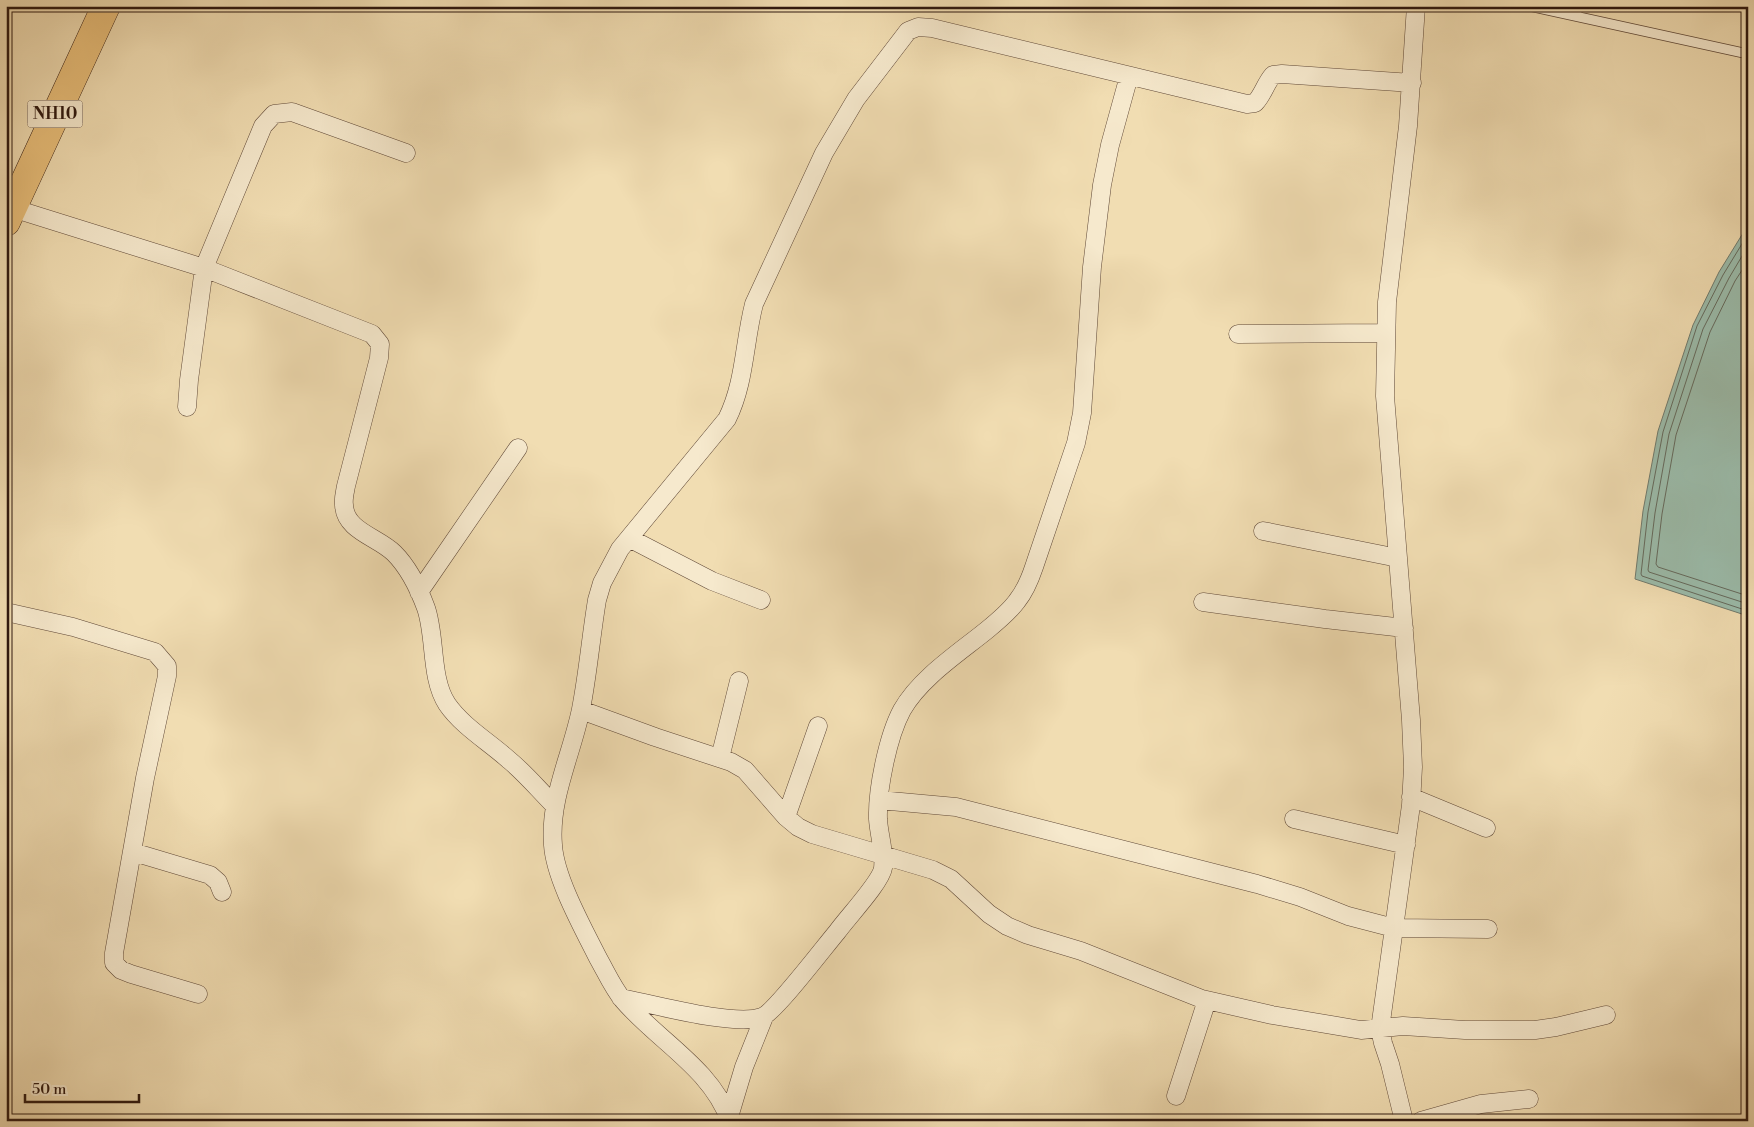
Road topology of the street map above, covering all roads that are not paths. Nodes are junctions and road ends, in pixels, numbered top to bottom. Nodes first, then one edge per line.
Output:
1 (106, 6) edge
2 (1416, 6) edge
3 (1529, 6) edge
4 (1578, 6) edge
5 (1576, 16) junction
6 (1748, 54) edge
7 (1129, 76) junction
8 (1412, 83) junction
9 (406, 154) dead end
10 (9, 215) edge
11 (204, 268) junction
12 (1386, 333) junction
13 (1238, 334) dead end
14 (187, 407) dead end
15 (518, 448) dead end
16 (1263, 531) dead end
17 (629, 538) junction
18 (1398, 558) junction
19 (419, 592) junction
20 (761, 600) dead end
21 (1203, 602) dead end
22 (6, 612) edge
23 (1404, 628) junction
24 (739, 681) dead end
25 (580, 710) junction
26 (818, 726) dead end
27 (720, 758) junction
28 (1411, 797) junction
29 (879, 800) junction
30 (554, 805) junction
31 (786, 816) junction
32 (1294, 819) dead end
33 (1486, 828) dead end
34 (1406, 845) junction
35 (133, 852) junction
36 (883, 856) junction
37 (222, 892) dead end
38 (1394, 928) junction
39 (1488, 929) dead end
40 (198, 994) dead end
41 (621, 998) junction
42 (1206, 1000) junction
43 (1606, 1015) dead end
44 (764, 1016) junction
45 (1380, 1029) junction
46 (1176, 1096) dead end
47 (1529, 1099) dead end
48 (729, 1119) edge
49 (1404, 1121) edge
50 (1421, 1121) edge

1 - 10 highway, NH10
2 - 8 street
3 - 5 lane
4 - 5 lane
5 - 6 lane
7 - 8 street
7 - 17 street
7 - 29 street
8 - 12 street
9 - 11 street
10 - 11 street
11 - 14 street
11 - 19 street
12 - 13 street
12 - 18 street
15 - 19 street
16 - 18 street
17 - 20 street
17 - 25 street
18 - 23 street
19 - 30 street
21 - 23 street
22 - 35 street
23 - 28 street
24 - 27 street
25 - 27 street
25 - 30 street
26 - 31 street
27 - 31 street
28 - 33 street
28 - 34 street
29 - 36 street
29 - 38 street
30 - 41 street
31 - 36 street
32 - 34 street
34 - 38 street
35 - 37 street
35 - 40 street
36 - 42 street
36 - 44 street
38 - 39 street
38 - 45 street
41 - 44 street
41 - 48 street
42 - 45 street
42 - 46 street
43 - 45 street
44 - 48 street
45 - 49 street
47 - 50 street

